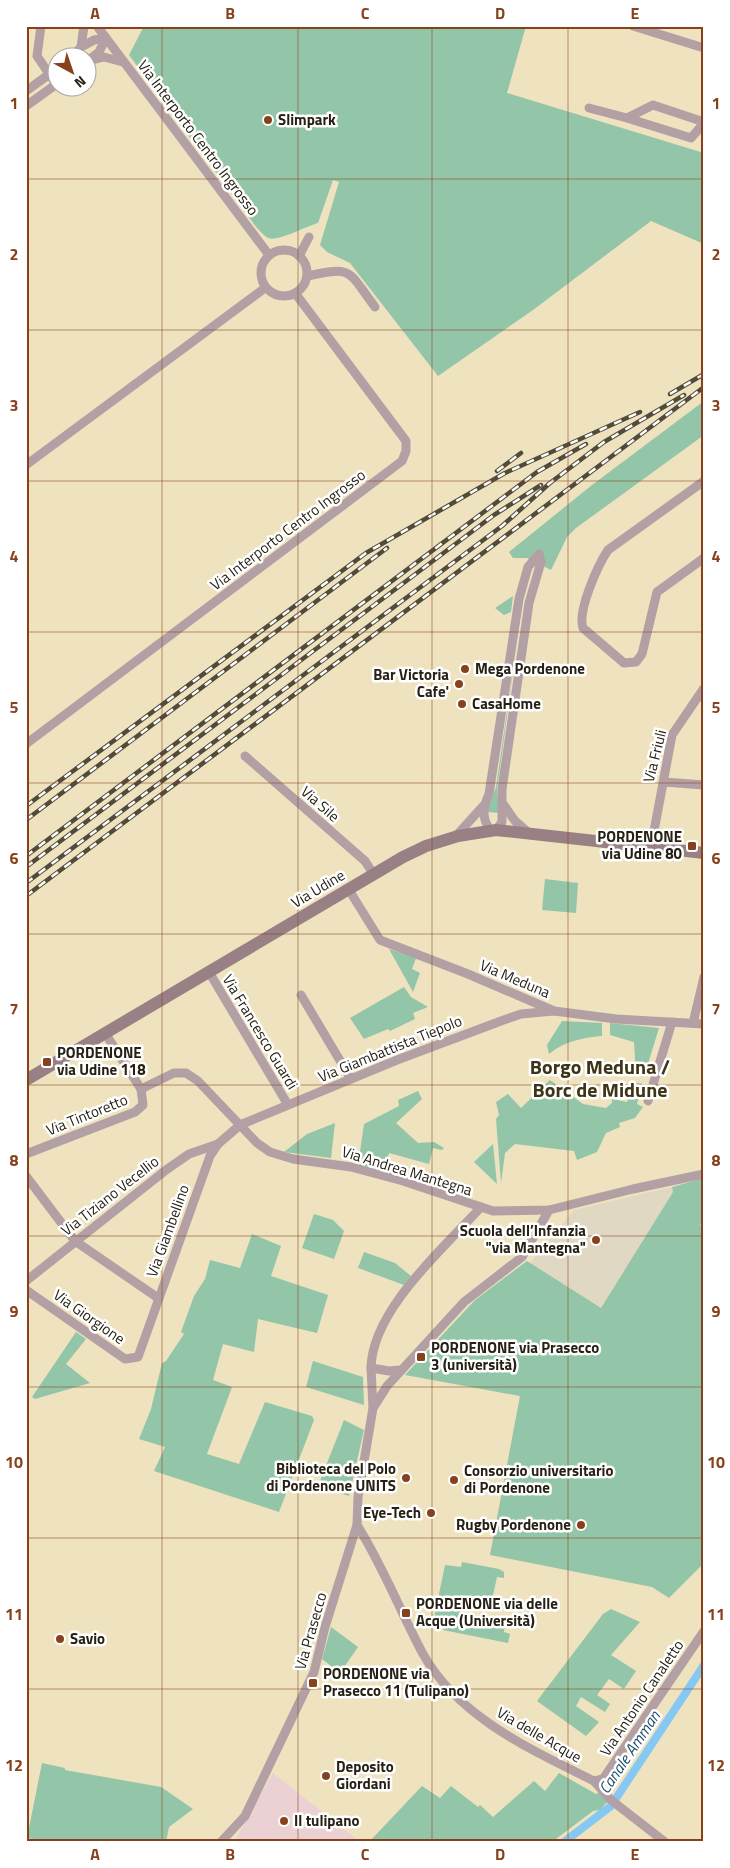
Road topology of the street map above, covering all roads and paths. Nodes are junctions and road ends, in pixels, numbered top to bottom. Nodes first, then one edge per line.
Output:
1 (41, 26) edge
2 (84, 26) edge
3 (97, 26) edge
4 (633, 26) edge
5 (106, 38) junction
6 (81, 47) joint
7 (704, 48) edge
8 (98, 53) edge
9 (98, 58) edge
10 (124, 62) junction
11 (48, 75) joint
12 (48, 90) edge
13 (26, 91) edge
14 (26, 106) edge
15 (589, 108) dead end
16 (627, 118) junction
17 (704, 122) edge
18 (309, 236) dead end
19 (269, 254) junction
20 (299, 256) junction
21 (307, 276) junction
22 (265, 288) junction
23 (295, 293) junction
24 (375, 307) dead end
25 (26, 465) edge
26 (704, 482) edge
27 (704, 558) edge
28 (513, 636) junction
29 (524, 638) junction
30 (704, 688) edge
31 (26, 744) edge
32 (245, 756) dead end
33 (664, 782) junction
34 (704, 785) edge
35 (501, 797) junction
36 (487, 800) junction
37 (494, 831) junction
38 (530, 834) junction
39 (455, 837) junction
40 (651, 847) junction
41 (704, 853) edge
42 (374, 875) junction
43 (349, 890) junction
44 (209, 972) junction
45 (704, 977) edge
46 (301, 995) dead end
47 (554, 1011) junction
48 (672, 1022) junction
49 (693, 1023) junction
50 (704, 1024) edge
51 (105, 1033) junction
52 (28, 1078) edge
53 (352, 1079) junction
54 (141, 1089) junction
55 (648, 1101) dead end
56 (288, 1105) junction
57 (240, 1125) junction
58 (218, 1144) junction
59 (26, 1154) edge
60 (704, 1174) edge
61 (26, 1176) edge
62 (481, 1207) junction
63 (549, 1210) junction
64 (75, 1241) junction
65 (26, 1281) edge
66 (26, 1290) edge
67 (158, 1298) junction
68 (138, 1357) joint
69 (371, 1368) junction
70 (401, 1370) junction
71 (373, 1408) junction
72 (357, 1525) junction
73 (704, 1632) edge
74 (599, 1780) junction
75 (221, 1842) edge
76 (665, 1842) edge

1 - 11 street
2 - 6 street
3 - 5 street, Via Interporto Centro Ingrosso
4 - 7 street
5 - 6 street
5 - 8 street
5 - 10 street, Via Interporto Centro Ingrosso
9 - 10 street
10 - 19 street, Via Interporto Centro Ingrosso
11 - 13 street
12 - 14 street
15 - 16 street
16 - 17 street
16 - 17 street
18 - 20 street
19 - 20 street
19 - 22 street
20 - 21 street
21 - 23 street
21 - 24 street
22 - 23 street
22 - 25 street
23 - 31 street, Via Interporto Centro Ingrosso
26 - 27 street
28 - 29 street
28 - 29 street
28 - 36 street
29 - 35 street
30 - 33 street, Via Friuli
32 - 42 street, Via Sile
33 - 34 street
33 - 40 street, Via Friuli
35 - 37 street
35 - 38 street
36 - 37 street
36 - 39 street
37 - 38 main road, Via Udine
37 - 39 main road, Via Udine
38 - 40 main road, Via Udine
39 - 42 main road, Via Udine
40 - 41 main road, Via Udine
42 - 43 main road, Via Udine
43 - 44 main road, Via Udine
43 - 47 street, Via Meduna
44 - 51 main road, Via Udine
44 - 56 street, Via Francesco Guardi
45 - 49 street
46 - 53 street
47 - 48 street, Via Meduna
47 - 53 street, Via Giambattista Tiepolo
48 - 49 street, Via Meduna
48 - 55 street
49 - 50 street, Via Meduna
51 - 52 main road, Via Udine
51 - 54 street
53 - 56 street, Via Giambattista Tiepolo
54 - 57 street, Via Andrea Mantegna
54 - 59 street, Via Tintoretto
56 - 57 street, Via Giambattista Tiepolo
57 - 58 street, Via Giambellino
57 - 62 street, Via Andrea Mantegna
58 - 64 street, Via Tiziano Vecellio
58 - 67 street, Via Giambellino
60 - 63 street, Via Andrea Mantegna
61 - 64 street
62 - 63 street, Via Andrea Mantegna
62 - 69 street, Via Prasecco
63 - 70 street, Via Prasecco
64 - 65 street, Via Tiziano Vecellio
64 - 67 street
66 - 68 street, Via Giorgione
67 - 68 street, Via Giambellino
69 - 70 street
69 - 71 street, Via Prasecco
70 - 71 street, Via Prasecco
71 - 72 street, Via Prasecco
72 - 74 street, Via delle Acque
72 - 75 street, Via Prasecco
73 - 74 street, Via Antonio Canaletto
74 - 76 street

